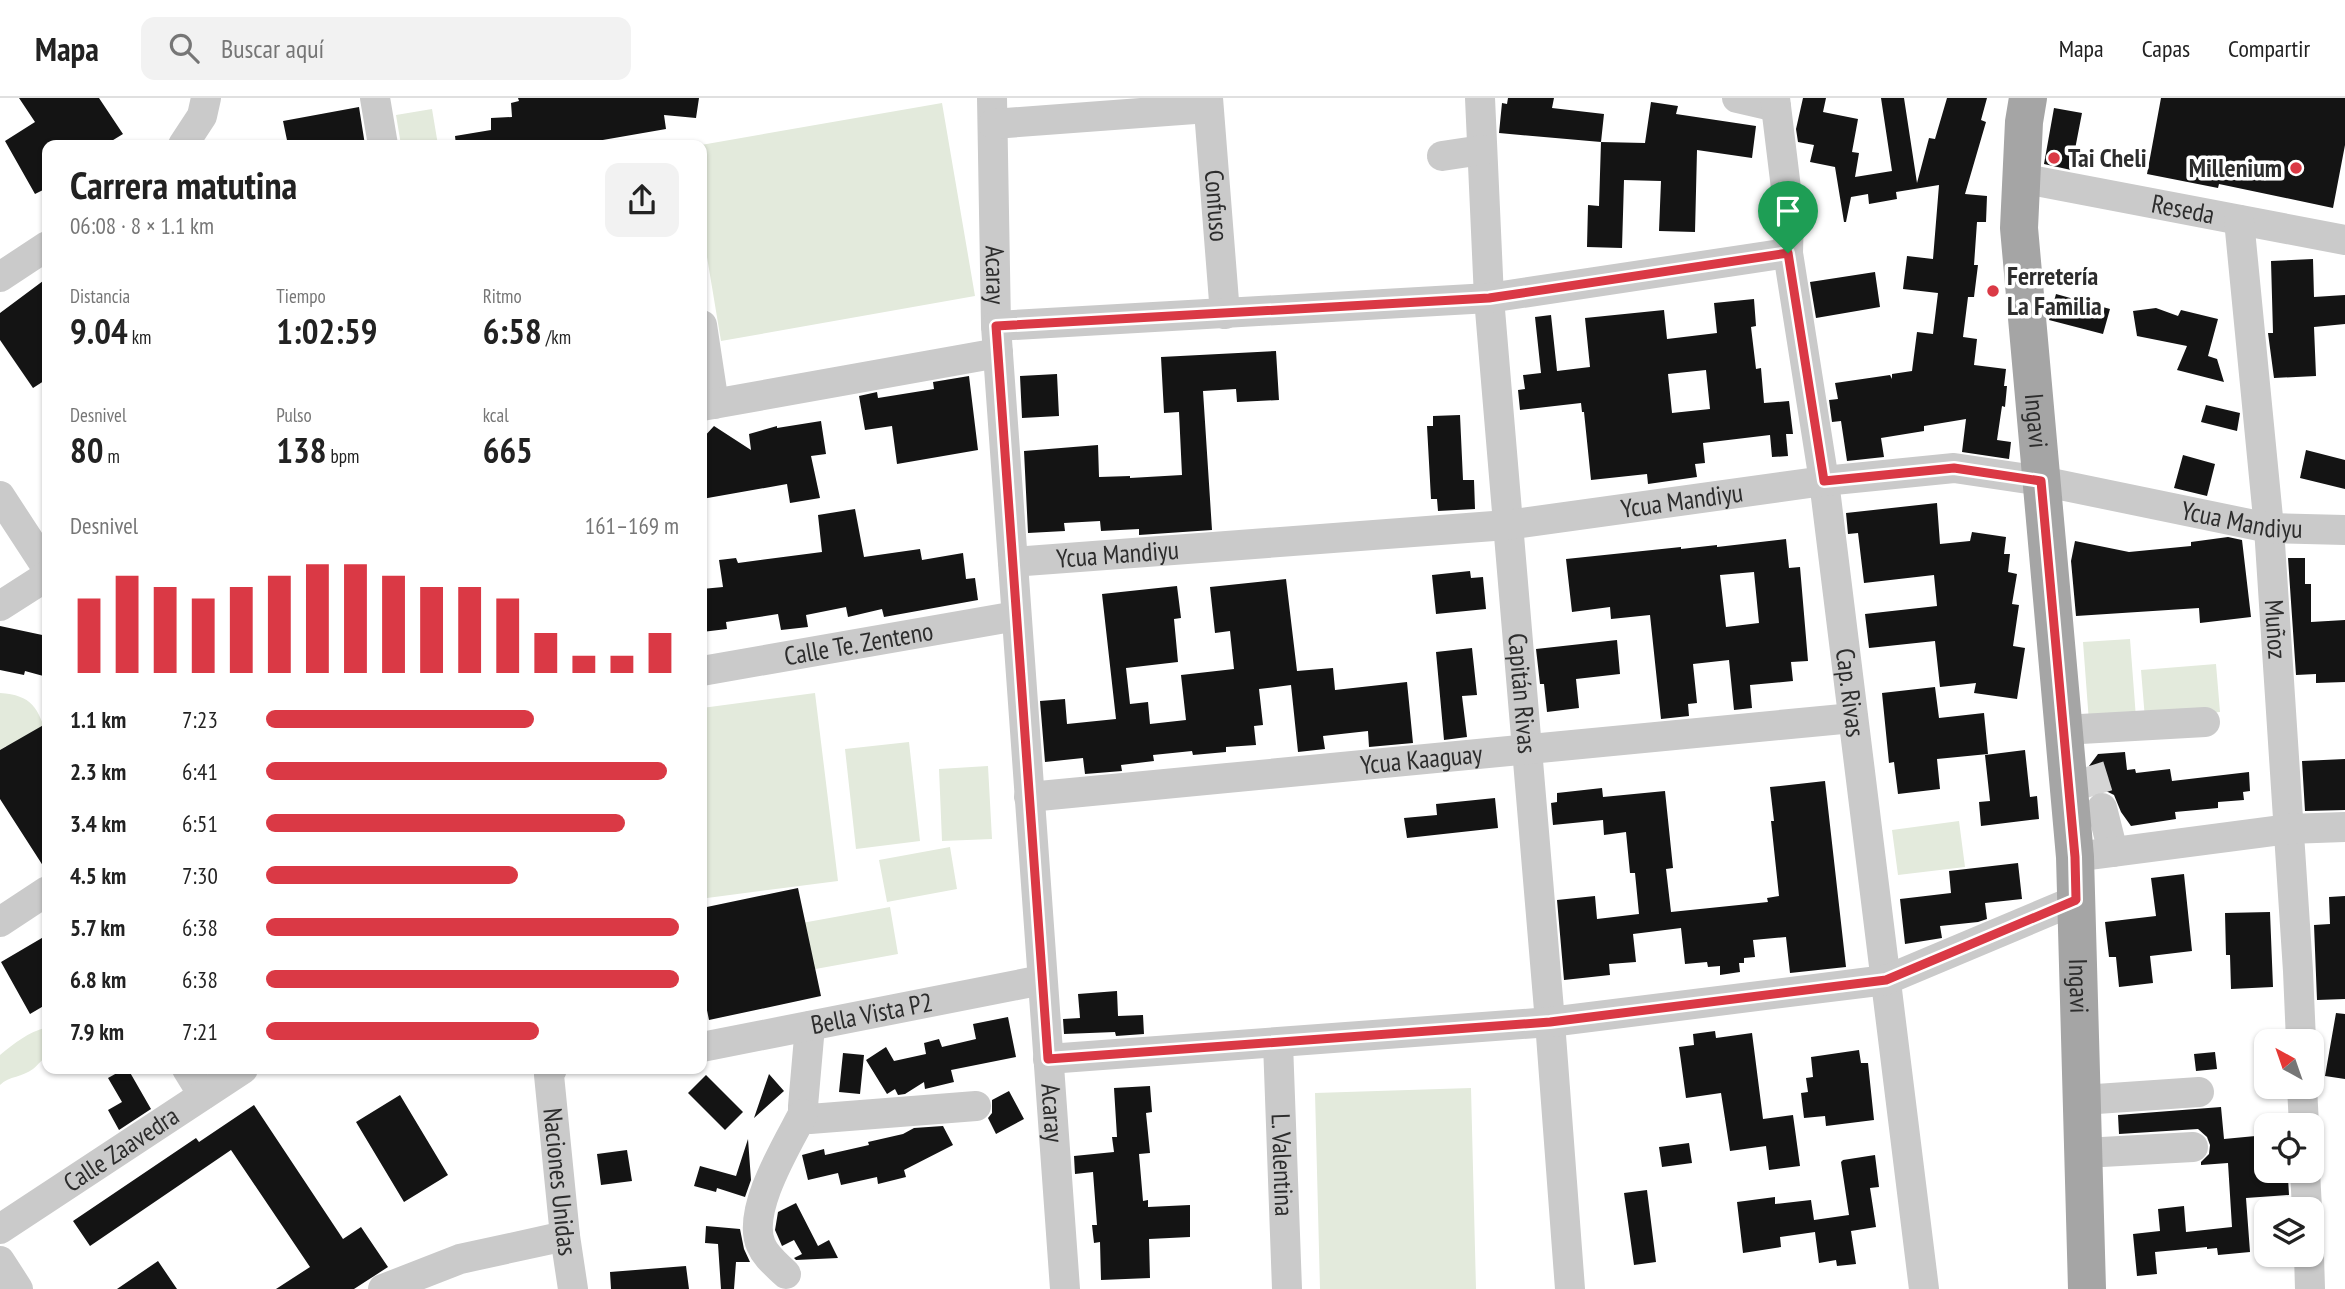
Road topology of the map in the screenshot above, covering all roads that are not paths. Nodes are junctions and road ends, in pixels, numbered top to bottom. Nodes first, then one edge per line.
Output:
1 (206, 98) edge
2 (375, 98) edge
3 (1480, 98) edge
4 (1737, 98) edge
5 (2028, 98) edge
6 (1775, 102) edge
7 (1208, 103) edge
8 (992, 111) edge
9 (186, 140) edge
10 (382, 140) edge
11 (1482, 150) junction
12 (1442, 156) dead end
13 (2020, 178) junction
14 (2239, 220) junction
15 (2345, 240) edge
16 (42, 249) edge
17 (1788, 253) junction
18 (0, 278) edge
19 (1489, 298) junction
20 (1224, 314) junction
21 (997, 340) junction
22 (708, 405) edge
23 (1824, 481) junction
24 (2041, 481) junction
25 (0, 496) edge
26 (1507, 525) junction
27 (2269, 528) junction
28 (2345, 530) edge
29 (42, 560) edge
30 (1013, 562) junction
31 (42, 579) edge
32 (0, 606) edge
33 (1016, 616) junction
34 (707, 670) edge
35 (1853, 718) junction
36 (2205, 722) dead end
37 (1525, 750) junction
38 (2073, 752) junction
39 (1030, 797) junction
40 (2102, 808) tunnel mouth
41 (2345, 827) edge
42 (2288, 829) junction
43 (2113, 852) junction
44 (2075, 857) junction
45 (42, 894) edge
46 (2076, 900) junction
47 (0, 922) edge
48 (1042, 980) junction
49 (1886, 980) junction
50 (1550, 1022) junction
51 (810, 1026) junction
52 (2300, 1029) edge
53 (1278, 1043) junction
54 (707, 1046) edge
55 (1048, 1059) junction
56 (190, 1074) edge
57 (236, 1074) edge
58 (550, 1074) edge
59 (2199, 1092) dead end
60 (204, 1095) junction
61 (2082, 1100) junction
62 (976, 1106) dead end
63 (803, 1114) junction
64 (2193, 1147) dead end
65 (2084, 1153) junction
66 (0, 1229) edge
67 (565, 1236) junction
68 (0, 1262) edge
69 (2309, 1267) edge
70 (786, 1274) dead end
71 (18, 1289) edge
72 (383, 1289) edge
73 (573, 1289) edge
74 (1065, 1289) edge
75 (1287, 1289) edge
76 (1570, 1289) edge
77 (1924, 1289) edge
78 (2087, 1289) edge
79 (2310, 1289) edge

1 - 9 street
2 - 10 street
3 - 11 street, Capitán Rivas
4 - 6 street
5 - 13 main road, Ingavi
6 - 17 street, Cap. Rivas
7 - 8 street
7 - 20 street, Confuso
8 - 21 street, Acaray
11 - 12 street
11 - 19 street, Capitán Rivas
13 - 14 street, Reseda
13 - 24 main road, Ingavi
14 - 15 street, Reseda
14 - 27 street, Muñoz
16 - 18 street
17 - 19 street
17 - 23 street, Cap. Rivas
19 - 20 street
19 - 26 street, Capitán Rivas
20 - 21 street
21 - 22 street
21 - 30 street, Acaray
23 - 24 street, Ycua Mandiyu
23 - 26 street, Ycua Mandiyu
23 - 35 street, Cap. Rivas
24 - 27 street, Ycua Mandiyu
24 - 38 main road, Ingavi
25 - 29 street
26 - 30 street, Ycua Mandiyu
26 - 37 street, Capitán Rivas
27 - 28 street, Ycua Mandiyu
27 - 42 street, Muñoz
30 - 33 street, Acaray
31 - 32 street
33 - 34 street, Calle Te. Zenteno
33 - 39 street, Acaray
35 - 37 street, Ycua Kaaguay
35 - 49 street, Cap. Rivas
36 - 38 street
37 - 39 street, Ycua Kaaguay
37 - 50 street, Capitán Rivas
38 - 44 main road, Ingavi
39 - 48 street, Acaray
40 - 43 street
41 - 42 street
42 - 43 street
42 - 52 street, Muñoz
43 - 44 street
44 - 46 main road, Ingavi
45 - 47 street
46 - 49 street
46 - 61 main road, Ingavi
48 - 51 street, Bella Vista P2
48 - 55 street, Acaray
49 - 50 street
49 - 77 street, Cap. Rivas
50 - 53 street
50 - 76 street, Capitán Rivas
51 - 54 street, Bella Vista P2
51 - 63 street
53 - 55 street
53 - 75 street, L. Valentina
55 - 74 street, Acaray
56 - 60 street
57 - 60 street, Calle Zaavedra
58 - 67 street, Naciones Unidas
59 - 61 street
60 - 66 street, Calle Zaavedra
61 - 65 main road, Ingavi
62 - 63 street
63 - 70 street
64 - 65 street
65 - 78 main road, Ingavi
67 - 72 street
67 - 73 street, Naciones Unidas
68 - 71 street
69 - 79 street

